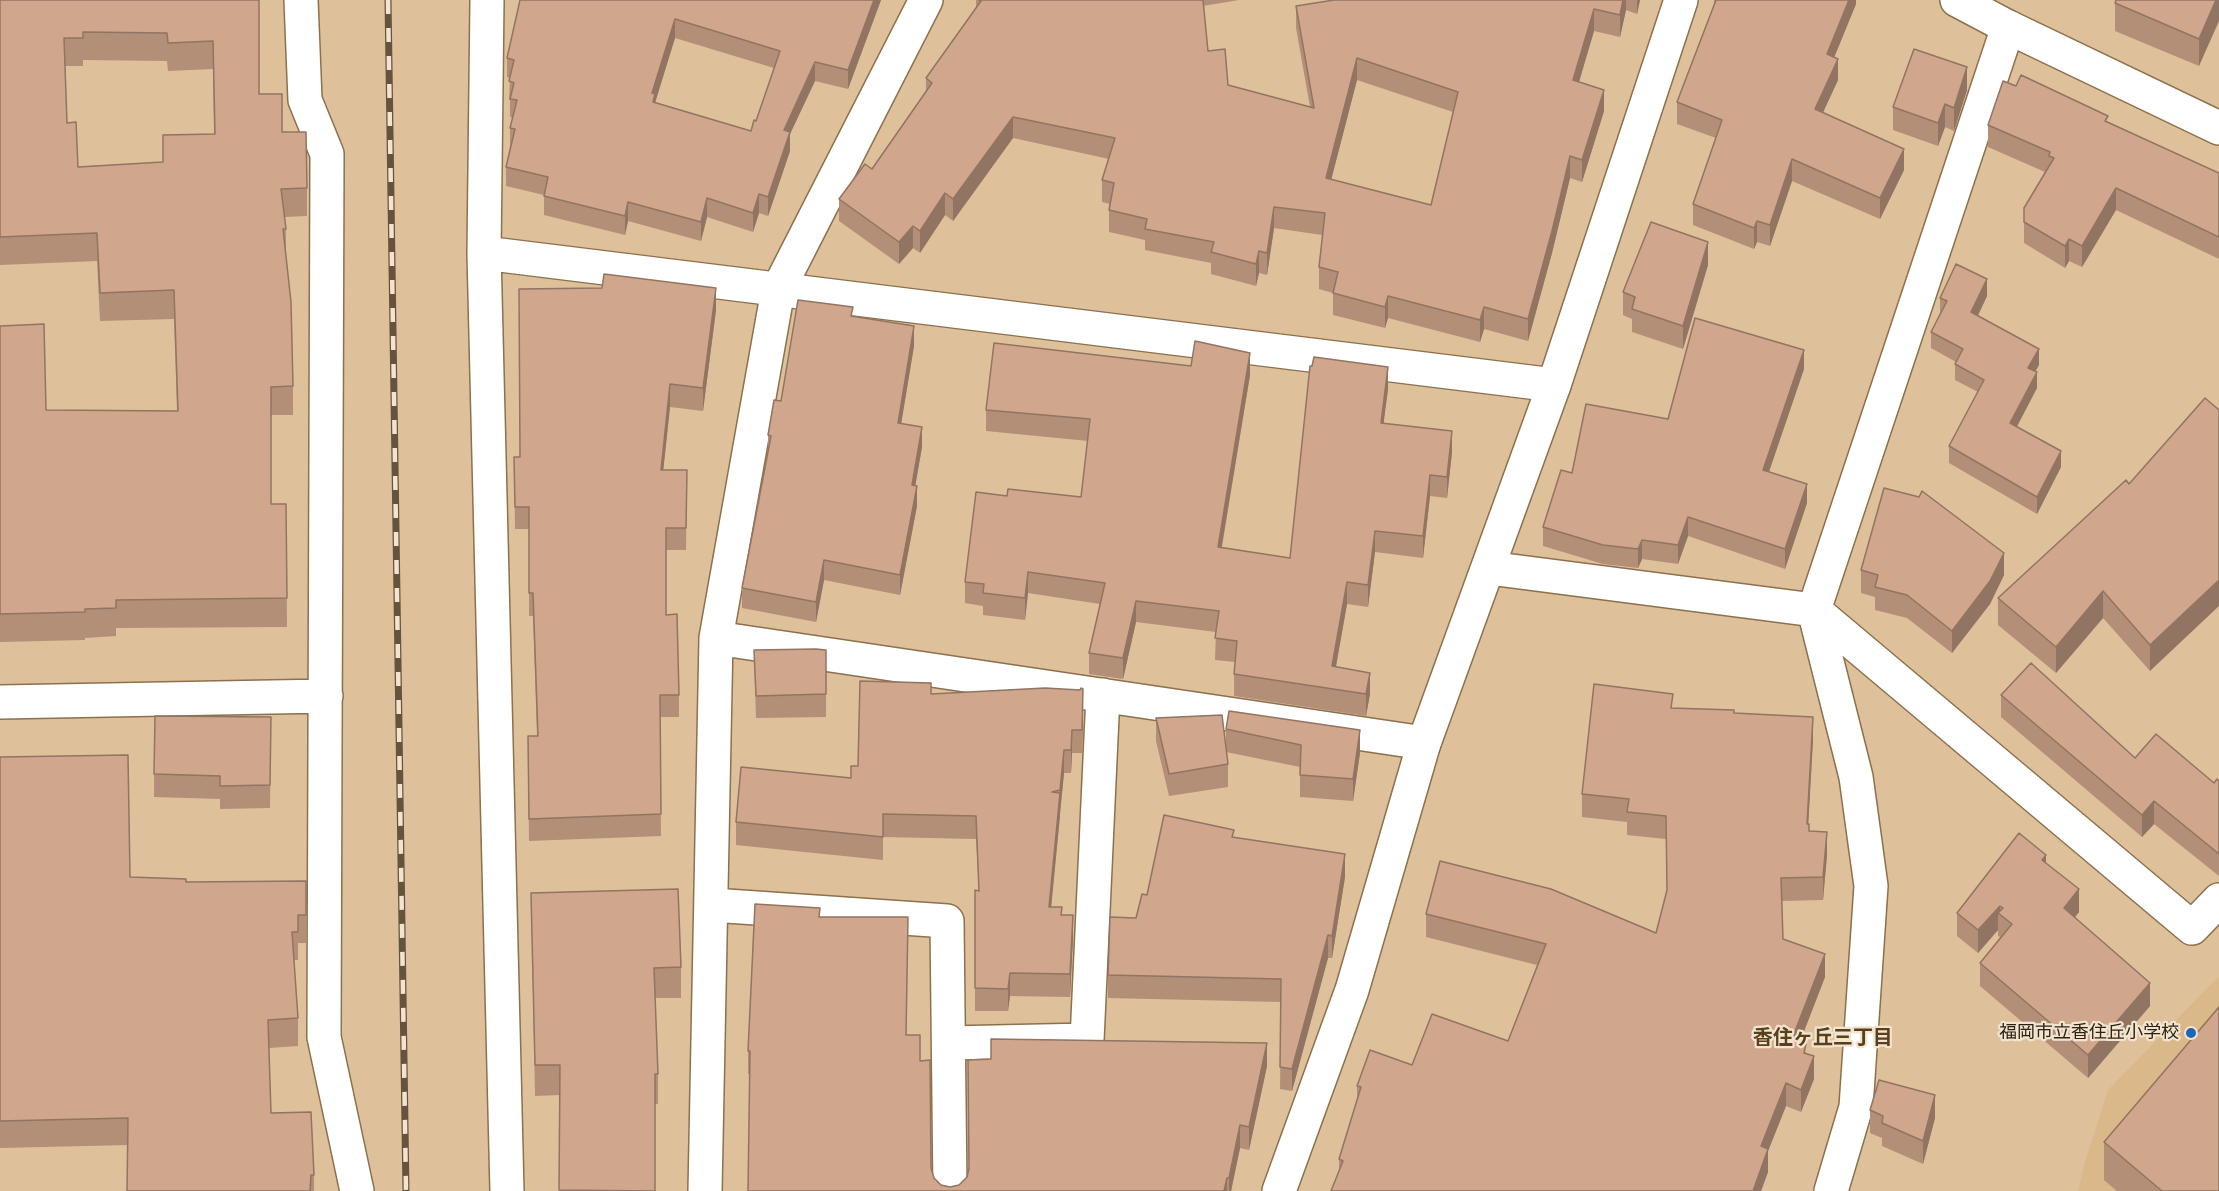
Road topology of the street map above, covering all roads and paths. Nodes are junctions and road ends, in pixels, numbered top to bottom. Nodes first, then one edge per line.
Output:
1 (301, 0) edge
2 (487, 0) edge
3 (926, 0) edge
4 (1681, 0) edge
5 (1967, 3) edge
6 (2008, 27) junction
7 (2219, 128) edge
8 (484, 253) junction
9 (778, 290) junction
10 (1554, 385) junction
11 (1489, 568) junction
12 (1814, 610) junction
13 (717, 638) junction
14 (1104, 695) junction
15 (326, 696) junction
16 (0, 702) edge
17 (1424, 742) junction
18 (2219, 900) edge
19 (712, 905) junction
20 (949, 1043) junction
21 (357, 1191) edge
22 (507, 1191) edge
23 (705, 1191) edge
24 (950, 1191) edge
25 (1279, 1191) edge
26 (1830, 1191) edge

1 - 15 street
2 - 8 street
3 - 9 street
4 - 10 street
5 - 6 street
6 - 7 street
6 - 12 street
8 - 9 street
8 - 22 street
9 - 10 street
9 - 13 street
10 - 11 street
11 - 12 street
11 - 17 street
12 - 18 street
12 - 26 street
13 - 14 street
13 - 19 street
14 - 17 street
14 - 20 street
15 - 16 street
15 - 21 street
17 - 25 street
19 - 20 street
19 - 23 street
20 - 24 street

